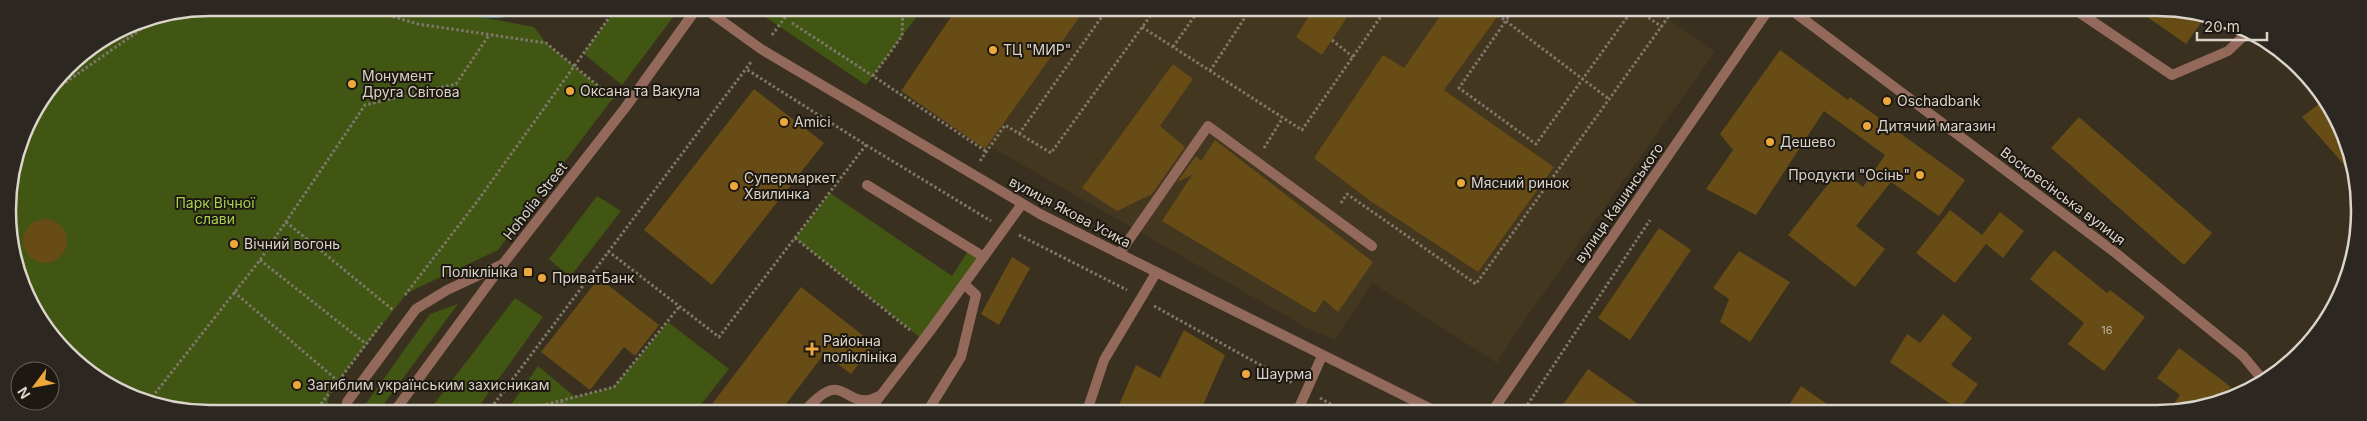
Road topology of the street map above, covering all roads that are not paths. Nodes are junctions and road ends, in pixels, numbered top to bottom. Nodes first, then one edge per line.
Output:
1 (691, 16) edge
2 (715, 16) edge
3 (1764, 16) edge
4 (1799, 16) edge
5 (2084, 16) edge
6 (2244, 37) edge
7 (867, 185) dead end
8 (1022, 204) junction
9 (1372, 246) dead end
10 (1120, 254) junction
11 (984, 257) junction
12 (503, 264) junction
13 (1156, 273) junction
14 (964, 284) junction
15 (1322, 356) junction
16 (2259, 375) edge
17 (880, 396) junction
18 (346, 405) edge
19 (399, 405) edge
20 (812, 405) edge
21 (873, 405) edge
22 (931, 405) edge
23 (1089, 405) edge
24 (1300, 405) edge
25 (1423, 405) edge
26 (1497, 405) edge

1 - 12 street, Hoholia Street
2 - 8 street, вулиця Якова Усика
3 - 26 street, вулиця Кашинського
4 - 16 street, Воскресінська вулиця
5 - 6 street
7 - 11 street
8 - 10 street, вулиця Якова Усика
8 - 11 street
9 - 10 street
10 - 13 street, вулиця Якова Усика
11 - 14 street
12 - 18 street
12 - 19 street, Hoholia Street
13 - 15 street, вулиця Якова Усика
13 - 23 street
14 - 17 street
14 - 22 street
15 - 24 street
15 - 25 street, вулиця Якова Усика
17 - 20 street
17 - 21 street

